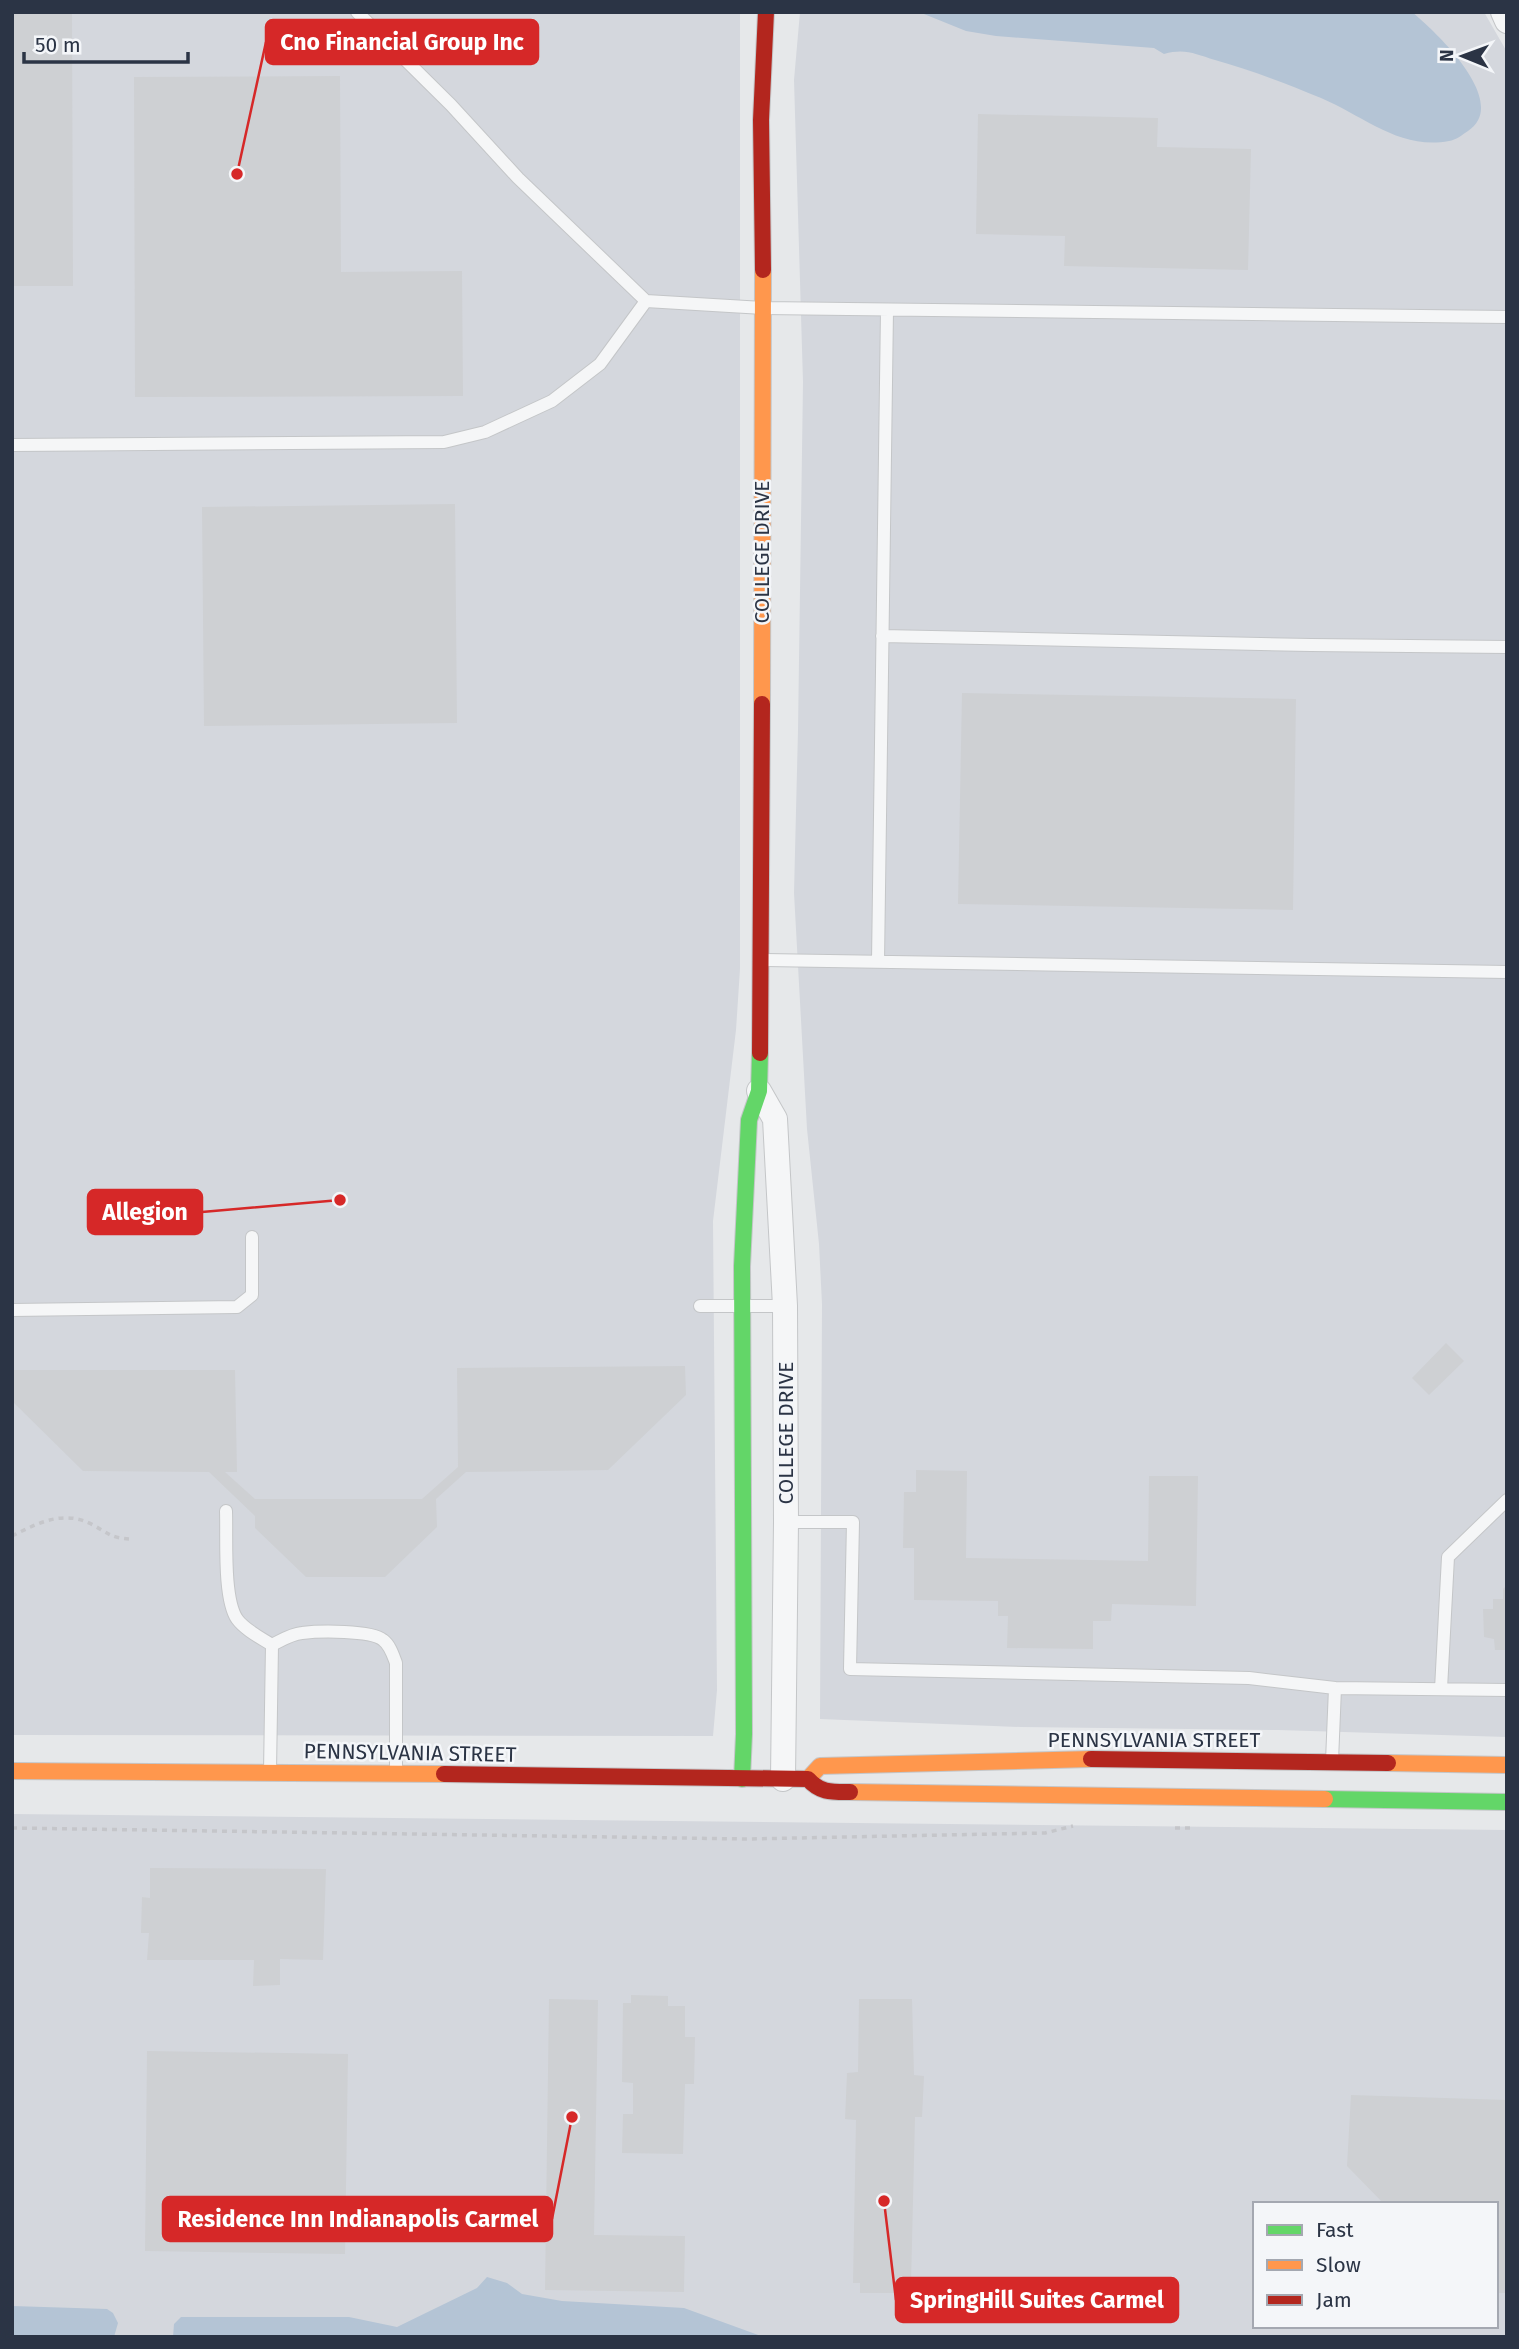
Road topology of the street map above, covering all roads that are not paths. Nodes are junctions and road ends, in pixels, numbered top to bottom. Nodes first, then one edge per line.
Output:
1 (357, 12) edge
2 (766, 12) edge
3 (1503, 12) edge
4 (1507, 21) edge
5 (646, 301) junction
6 (763, 309) junction
7 (887, 310) junction
8 (1507, 317) edge
9 (12, 445) edge
10 (882, 636) junction
11 (1507, 647) edge
12 (761, 960) junction
13 (878, 962) junction
14 (1507, 972) edge
15 (759, 1091) junction
16 (252, 1237) dead end
17 (742, 1305) junction
18 (700, 1306) dead end
19 (785, 1306) junction
20 (12, 1310) edge
21 (1507, 1500) edge
22 (226, 1511) dead end
23 (786, 1522) junction
24 (272, 1645) junction
25 (1335, 1688) junction
26 (1441, 1689) junction
27 (1507, 1690) edge
28 (1507, 1765) edge
29 (12, 1771) edge
30 (270, 1772) junction
31 (396, 1774) junction
32 (742, 1779) junction
33 (783, 1779) junction
34 (808, 1779) junction
35 (1332, 1781) junction
36 (1507, 1802) edge

1 - 5 lane
2 - 6 main road, COLLEGE DRIVE
3 - 4 street
5 - 6 lane
5 - 9 lane
6 - 7 lane
6 - 12 main road, COLLEGE DRIVE
7 - 8 lane
7 - 10 lane
10 - 11 lane
10 - 13 lane
12 - 13 lane
12 - 15 main road, COLLEGE DRIVE
13 - 14 lane
15 - 17 main road, COLLEGE DRIVE
15 - 19 street, COLLEGE DRIVE
16 - 20 lane
17 - 18 lane
17 - 19 lane
17 - 32 main road, COLLEGE DRIVE
19 - 23 street, COLLEGE DRIVE
21 - 26 lane
22 - 24 lane
23 - 25 lane
23 - 33 street, COLLEGE DRIVE
24 - 30 lane
24 - 31 lane
25 - 26 lane
25 - 35 lane
26 - 27 lane
28 - 35 main road, PENNSYLVANIA STREET
29 - 30 main road, PENNSYLVANIA STREET
30 - 31 main road, PENNSYLVANIA STREET
31 - 32 main road, PENNSYLVANIA STREET
32 - 33 main road, PENNSYLVANIA STREET
33 - 34 main road, PENNSYLVANIA STREET
34 - 35 main road, PENNSYLVANIA STREET
34 - 35 main road, PENNSYLVANIA STREET
35 - 36 main road, PENNSYLVANIA STREET

